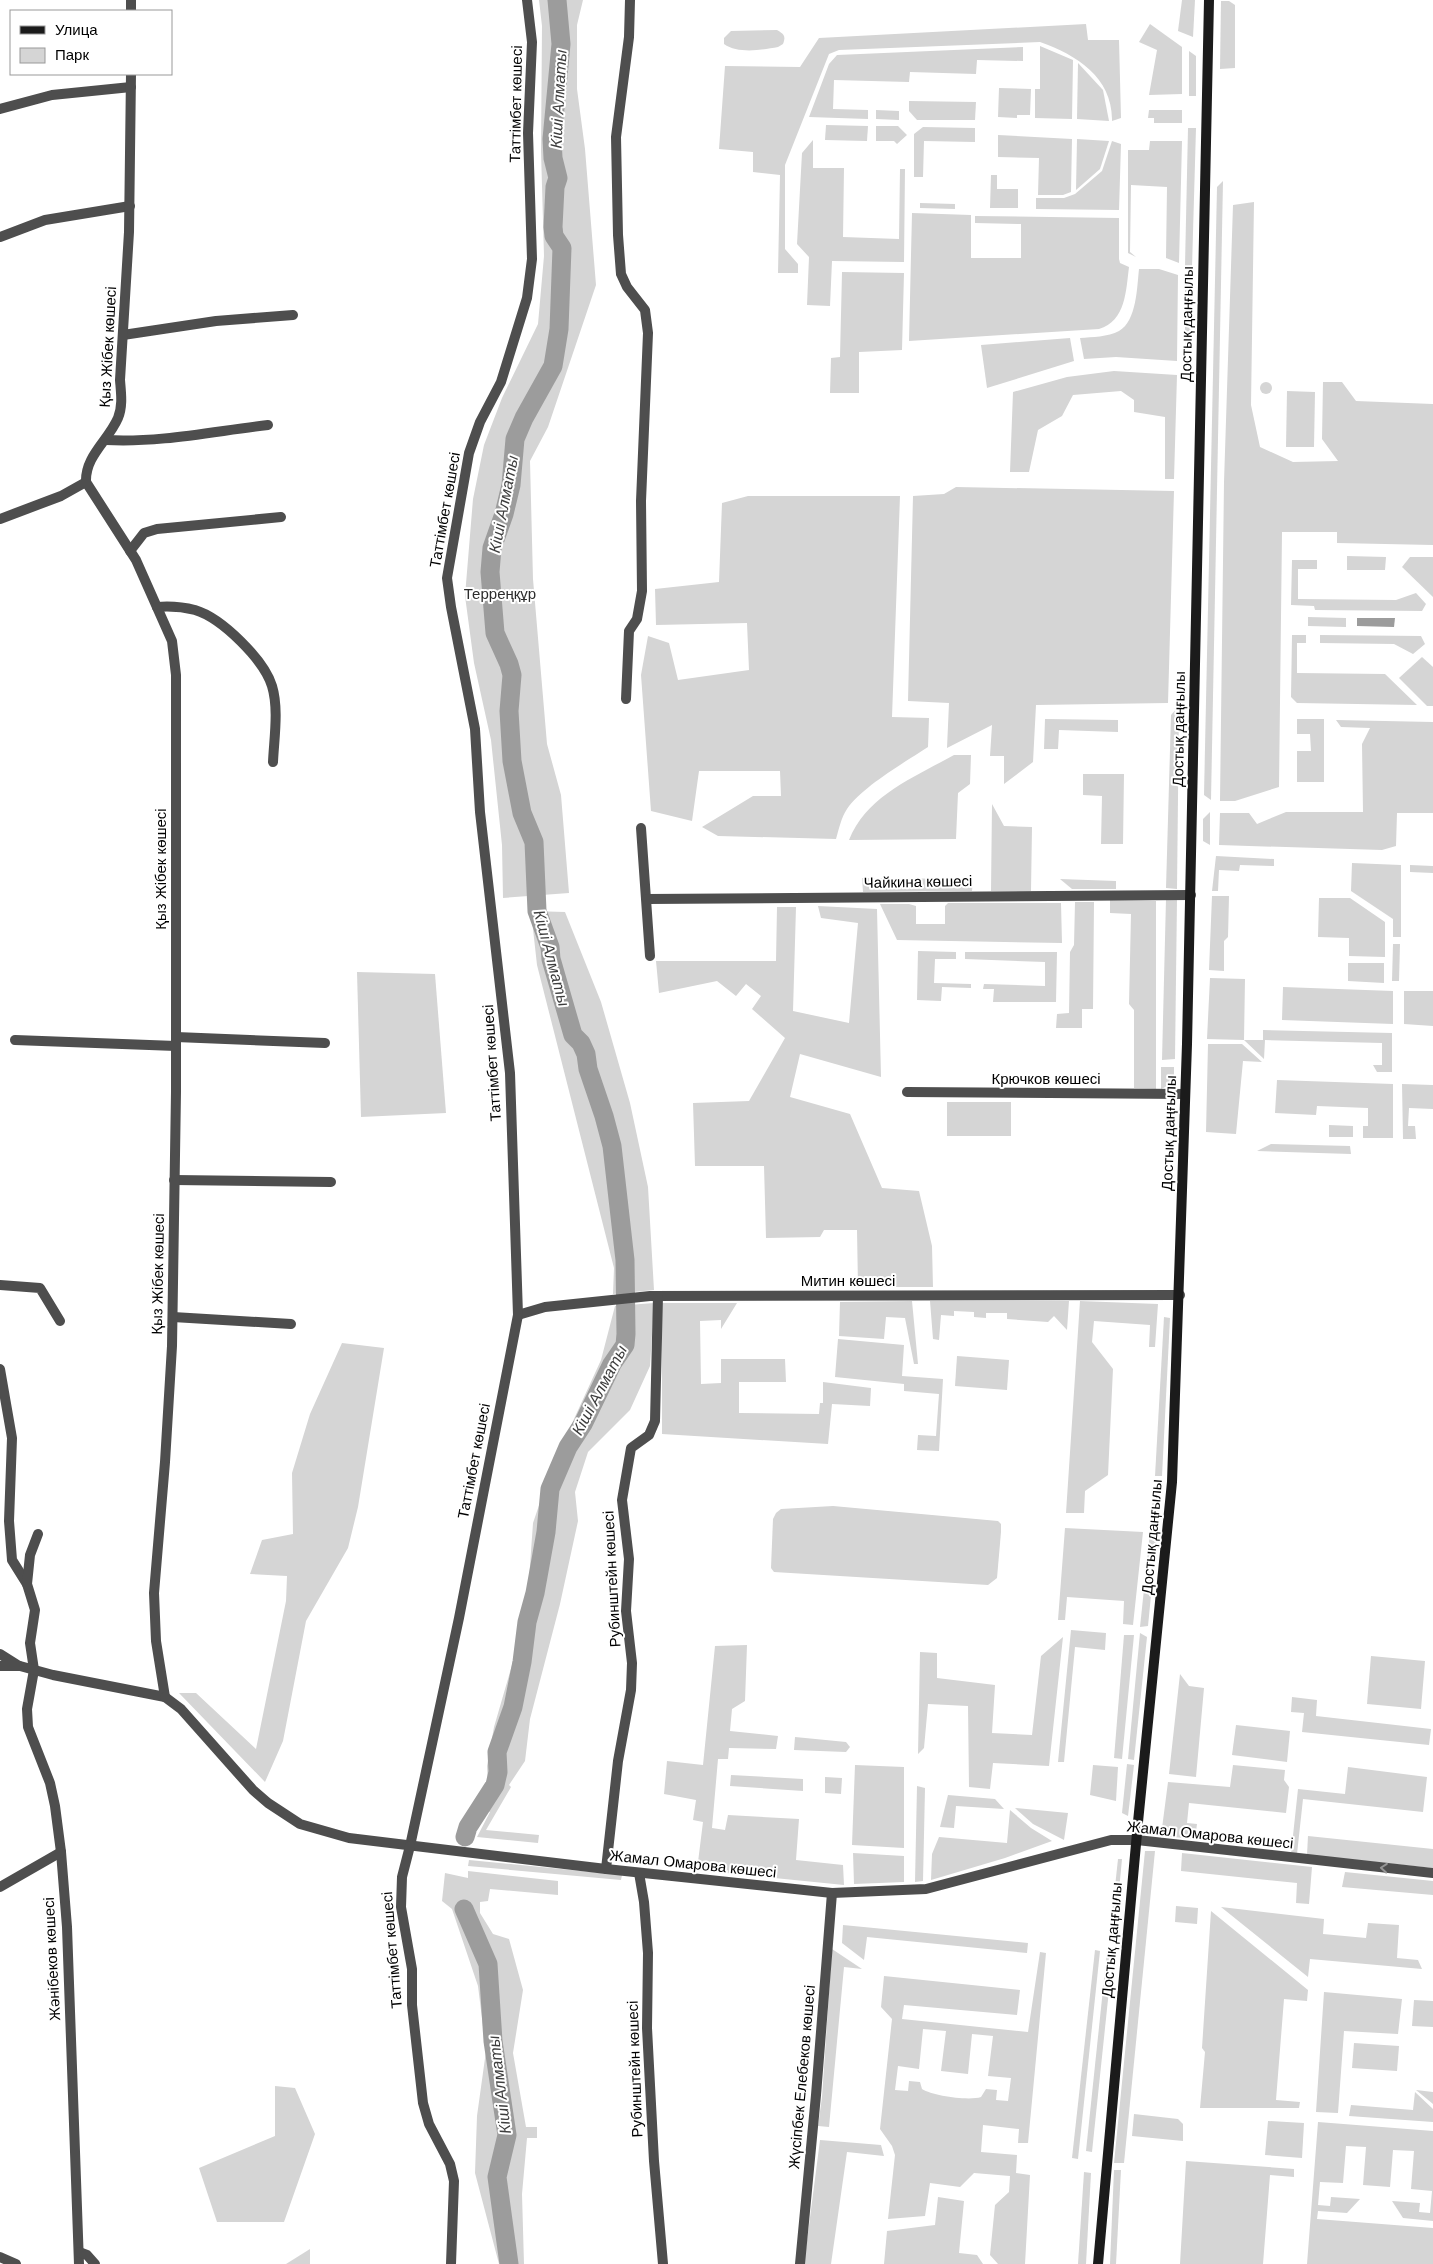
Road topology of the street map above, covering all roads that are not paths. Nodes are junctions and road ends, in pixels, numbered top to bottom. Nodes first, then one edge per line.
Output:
1 (527, 0) edge
2 (630, 0) edge
3 (1209, 0) edge
4 (131, 75) edge
5 (131, 87) junction
6 (0, 109) edge
7 (130, 206) junction
8 (0, 237) edge
9 (293, 315) dead end
10 (123, 335) junction
11 (268, 425) dead end
12 (106, 440) junction
13 (86, 482) junction
14 (281, 516) dead end
15 (0, 519) edge
16 (130, 551) junction
17 (157, 606) junction
18 (626, 699) dead end
19 (273, 762) dead end
20 (641, 828) dead end
21 (1191, 895) junction
22 (647, 899) junction
23 (650, 956) dead end
24 (15, 1040) dead end
25 (176, 1041) junction
26 (325, 1043) dead end
27 (907, 1092) dead end
28 (1185, 1094) junction
29 (174, 1180) junction
30 (331, 1182) dead end
31 (0, 1285) edge
32 (1180, 1295) junction
33 (658, 1296) junction
34 (518, 1315) junction
35 (173, 1318) junction
36 (60, 1321) dead end
37 (291, 1324) dead end
38 (0, 1369) edge
39 (38, 1534) dead end
40 (27, 1584) junction
41 (0, 1654) edge
42 (0, 1666) edge
43 (20, 1666) junction
44 (34, 1670) junction
45 (164, 1697) junction
46 (1137, 1840) junction
47 (410, 1846) junction
48 (61, 1852) junction
49 (606, 1869) junction
50 (639, 1873) junction
51 (1433, 1873) edge
52 (0, 1887) edge
53 (832, 1893) junction
54 (79, 2252) junction
55 (0, 2257) edge
56 (16, 2264) edge
57 (79, 2264) edge
58 (95, 2264) edge
59 (452, 2264) edge
60 (663, 2264) edge
61 (800, 2264) edge
62 (1098, 2264) edge

1 - 34 street, Таттімбет көшесі
2 - 18 street
3 - 21 main road, Достық даңғылы
4 - 5 street, Қыз Жібек көшесі
5 - 6 street
5 - 7 street, Қыз Жібек көшесі
7 - 8 street
7 - 10 street, Қыз Жібек көшесі
9 - 10 street
10 - 12 street, Қыз Жібек көшесі
11 - 12 street
12 - 13 street, Қыз Жібек көшесі
13 - 15 street
13 - 16 street, Қыз Жібек көшесі
14 - 16 street
16 - 17 street, Қыз Жібек көшесі
17 - 19 street
17 - 25 street, Қыз Жібек көшесі
20 - 22 street
21 - 22 street, Чайкина көшесі
21 - 28 main road, Достық даңғылы
22 - 23 street
24 - 25 street
25 - 26 street
25 - 29 street, Қыз Жібек көшесі
27 - 28 street, Крючков көшесі
28 - 32 main road, Достық даңғылы
29 - 30 street
29 - 35 street, Қыз Жібек көшесі
31 - 36 street
32 - 33 street, Митин көшесі
32 - 46 main road, Достық даңғылы
33 - 34 street, Митин көшесі
33 - 49 street, Рубинштейн көшесі
34 - 47 street, Таттімбет көшесі
35 - 37 street
35 - 45 street, Қыз Жібек көшесі
38 - 40 street
39 - 40 street
40 - 44 street
41 - 43 street
42 - 43 street, Жамал Омарова көшесі
43 - 44 street, Жамал Омарова көшесі
44 - 45 street, Жамал Омарова көшесі
44 - 48 street, Жәнібеков көшесі
45 - 47 street, Жамал Омарова көшесі
51 -> 46 street, Жамал Омарова көшесі
46 - 53 street, Жамал Омарова көшесі
46 - 62 main road, Достық даңғылы
47 - 49 street, Жамал Омарова көшесі
47 - 59 street, Таттімбет көшесі
48 - 52 street
48 - 54 street, Жәнібеков көшесі
49 - 50 street, Жамал Омарова көшесі
50 - 53 street, Жамал Омарова көшесі
50 - 60 street, Рубинштейн көшесі
53 - 61 street, Жүсіпбек Елебеков көшесі
54 - 57 street, Жәнібеков көшесі
54 - 58 street
55 - 56 street

